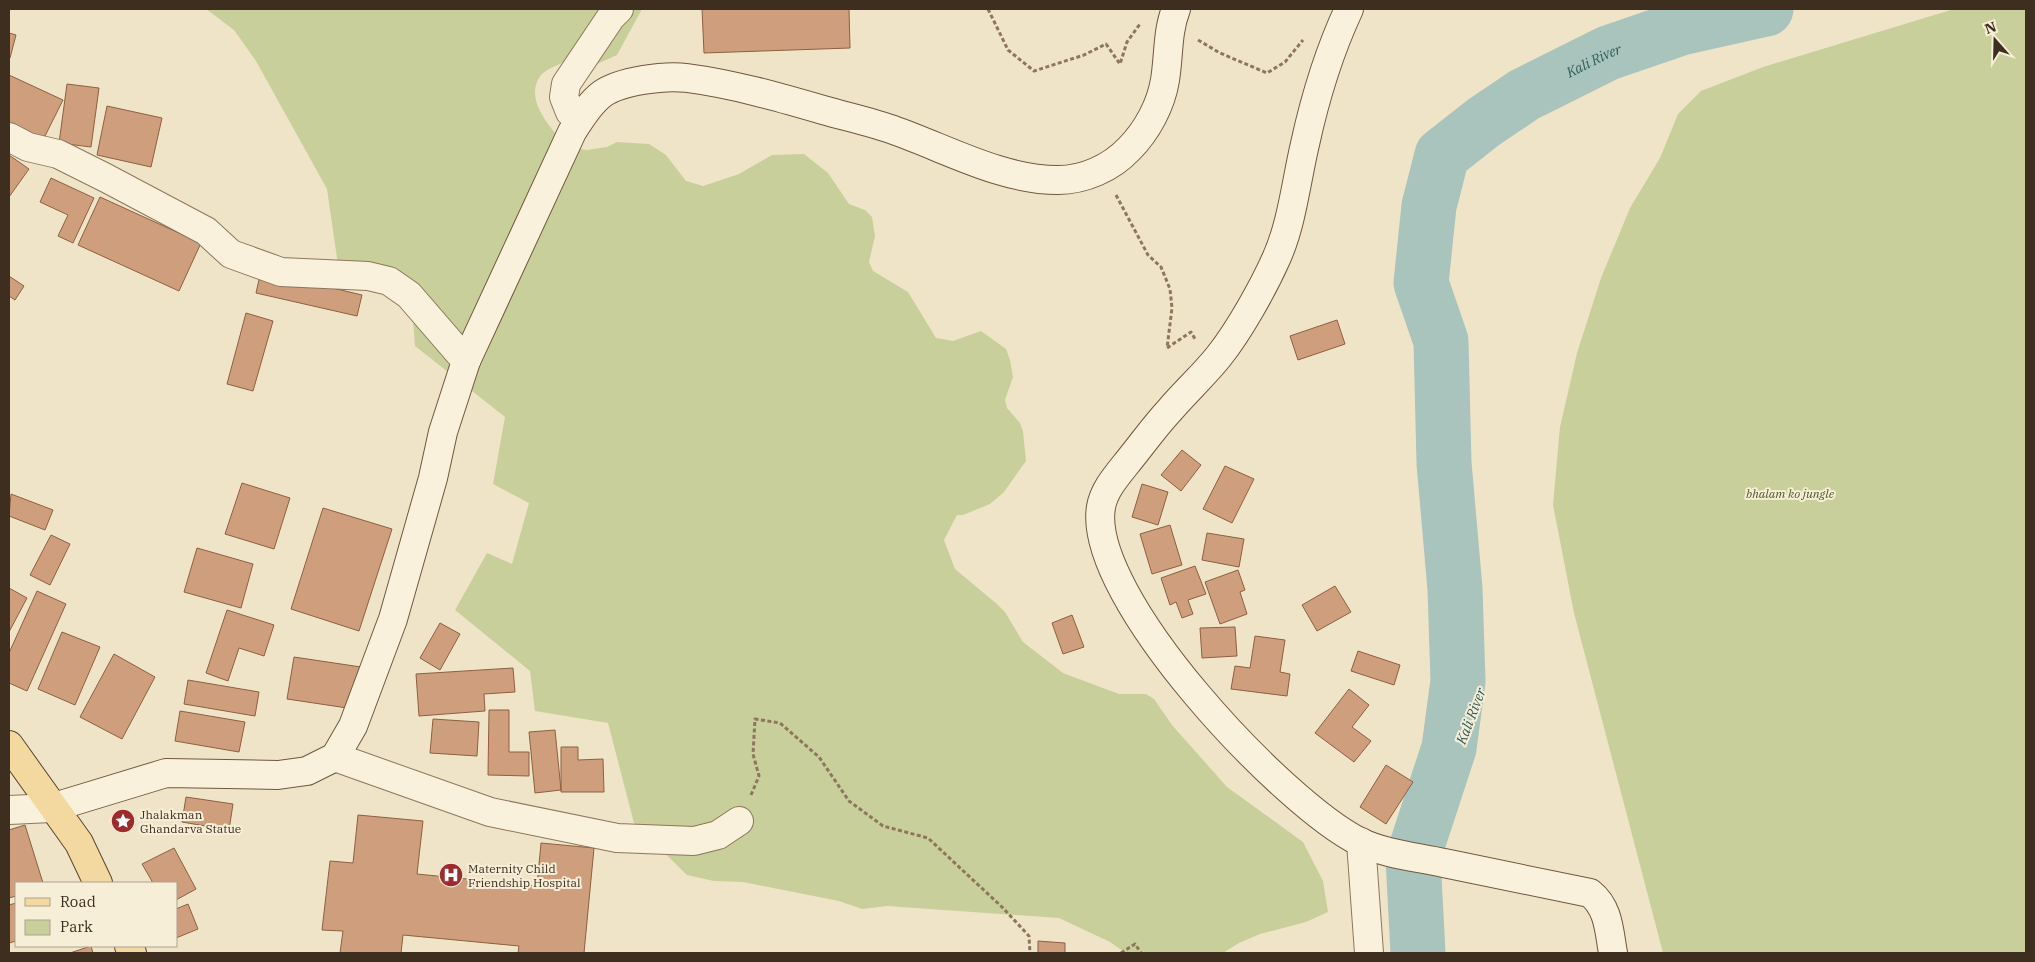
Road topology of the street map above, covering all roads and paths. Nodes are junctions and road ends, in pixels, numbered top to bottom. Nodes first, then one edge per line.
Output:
1 (619, 9) edge
2 (988, 9) edge
3 (1350, 9) edge
4 (1172, 20) edge
5 (1305, 38) dead end
6 (583, 114) junction
7 (9, 137) edge
8 (1101, 168) junction
9 (466, 361) junction
10 (1210, 366) junction
11 (9, 745) edge
12 (335, 757) junction
13 (52, 808) junction
14 (9, 810) edge
15 (739, 820) joint
16 (1361, 842) junction
17 (98, 882) edge
18 (1030, 953) edge
19 (1121, 953) edge
20 (1141, 953) edge
21 (1370, 953) edge
22 (1613, 953) edge

1 - 6 main road
2 - 4 path
3 - 10 main road
4 - 5 path
4 - 8 main road
6 - 8 main road
6 - 9 main road
7 - 9 main road
8 - 10 path
9 - 12 main road
10 - 16 main road
11 - 13 main road
12 - 13 main road
12 - 15 main road
13 - 14 main road
13 - 17 main road
15 - 18 path
16 - 21 main road
16 - 22 main road
19 - 20 path

